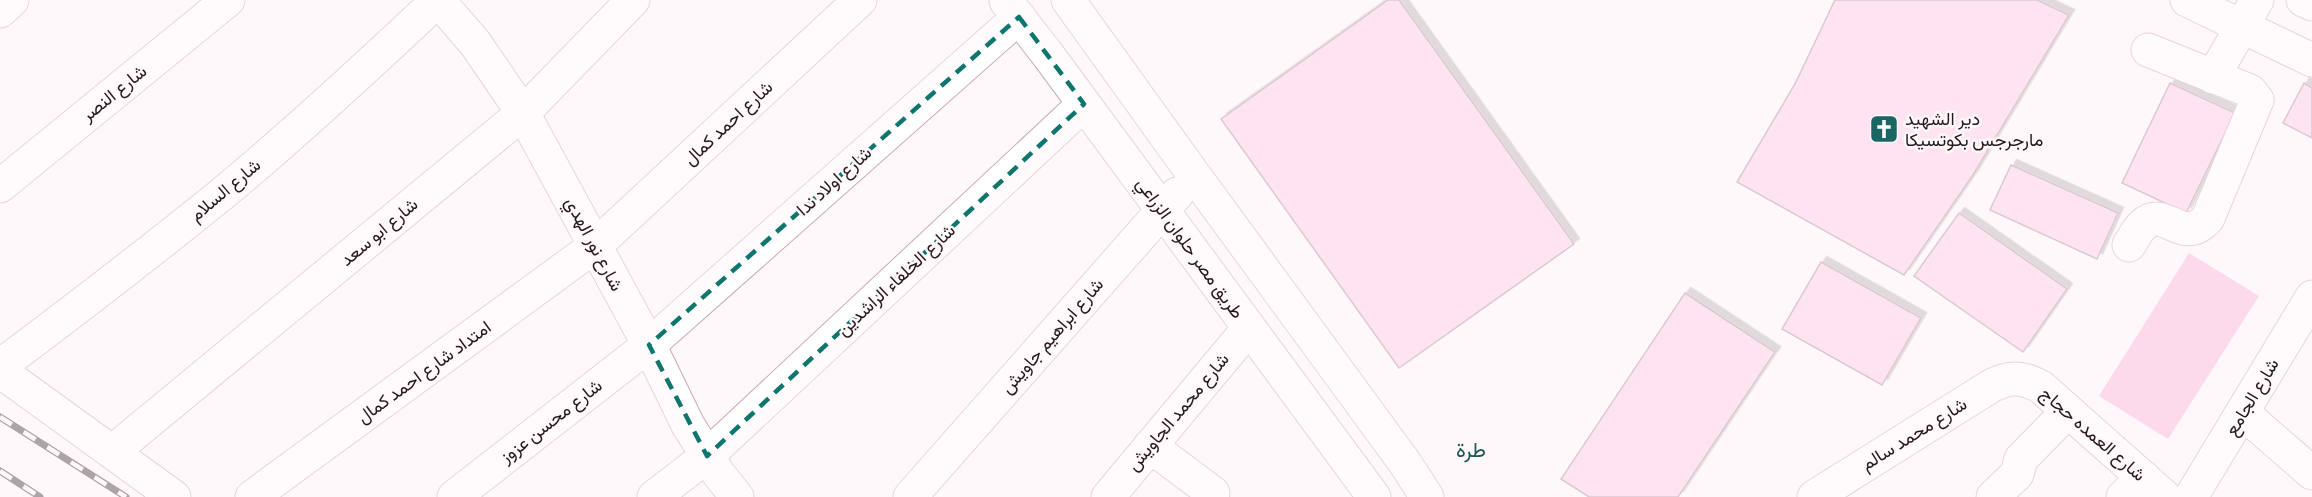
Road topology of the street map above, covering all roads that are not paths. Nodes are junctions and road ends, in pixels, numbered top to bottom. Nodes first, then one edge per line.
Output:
1 (12, 0) edge
2 (228, 0) edge
3 (438, 0) edge
4 (633, 0) edge
5 (860, 0) edge
6 (1068, 0) edge
7 (2187, 0) edge
8 (2303, 0) edge
9 (2312, 4) edge
10 (1012, 9) edge
11 (0, 11) edge
12 (2250, 12) edge
13 (2148, 50) dead end
14 (2312, 60) edge
15 (2214, 77) junction
16 (1084, 104) junction
17 (523, 113) junction
18 (1194, 175) junction
19 (0, 186) edge
20 (1162, 210) junction
21 (2129, 245) dead end
22 (596, 246) junction
23 (2312, 297) edge
24 (1249, 328) junction
25 (649, 345) junction
26 (0, 366) edge
27 (0, 371) edge
28 (2016, 378) joint
29 (2068, 411) junction
30 (2243, 413) junction
31 (1150, 446) junction
32 (112, 452) junction
33 (707, 456) junction
34 (1405, 463) junction
35 (2312, 473) edge
36 (2144, 490) edge
37 (1213, 493) dead end
38 (174, 497) edge
39 (252, 497) edge
40 (454, 497) edge
41 (654, 497) edge
42 (737, 497) edge
43 (910, 497) edge
44 (1108, 497) edge
45 (1373, 497) edge
46 (1427, 497) edge
47 (1814, 497) edge
48 (1993, 497) edge
49 (2191, 497) edge

1 - 11 main road
2 - 19 main road, شارع النصر
3 - 17 main road, شارع نور الهدي
3 - 26 main road, شارع السلام
4 - 17 main road, شارع ابو سعد
5 - 22 main road, شارع احمد كمال
6 - 18 main road
7 - 12 main road
8 - 9 main road
10 - 16 main road, طريق مصر حلوان الزراعي
10 - 25 main road, شارع اولاد ندا
12 - 14 main road
12 - 15 main road
13 - 15 main road
15 - 21 main road
16 - 20 main road, طريق مصر حلوان الزراعي
16 - 33 main road, شارع الخلفاء الراشدين
17 - 22 main road, شارع نور الهدي
17 - 32 main road, شارع ابو سعد
18 - 20 main road, شارع ابراهيم جاويش
18 - 34 main road
20 - 24 main road, طريق مصر حلوان الزراعي
20 - 43 main road, شارع ابراهيم جاويش
22 - 25 main road, شارع نور الهدي
22 - 39 main road, امتداد شارع احمد كمال
23 - 30 main road, شارع الجامع
24 - 31 main road, شارع محمد الجاويش
24 - 45 main road, طريق مصر حلوان الزراعي
25 - 33 main road, شارع نور الهدي
25 - 40 main road, شارع محسن عزوز
27 - 32 main road
28 - 29 main road, شارع العمده حجاج
28 - 47 main road, شارع محمد سالم
29 - 36 main road, شارع العمده حجاج
29 - 48 main road
30 - 35 main road
30 - 49 main road, شارع الجامع
31 - 37 main road
31 - 44 main road, شارع محمد الجاويش
32 - 38 main road
33 - 41 main road, شارع الخلفاء الراشدين
33 - 42 main road, شارع نور الهدي
34 - 45 main road
34 - 46 main road

